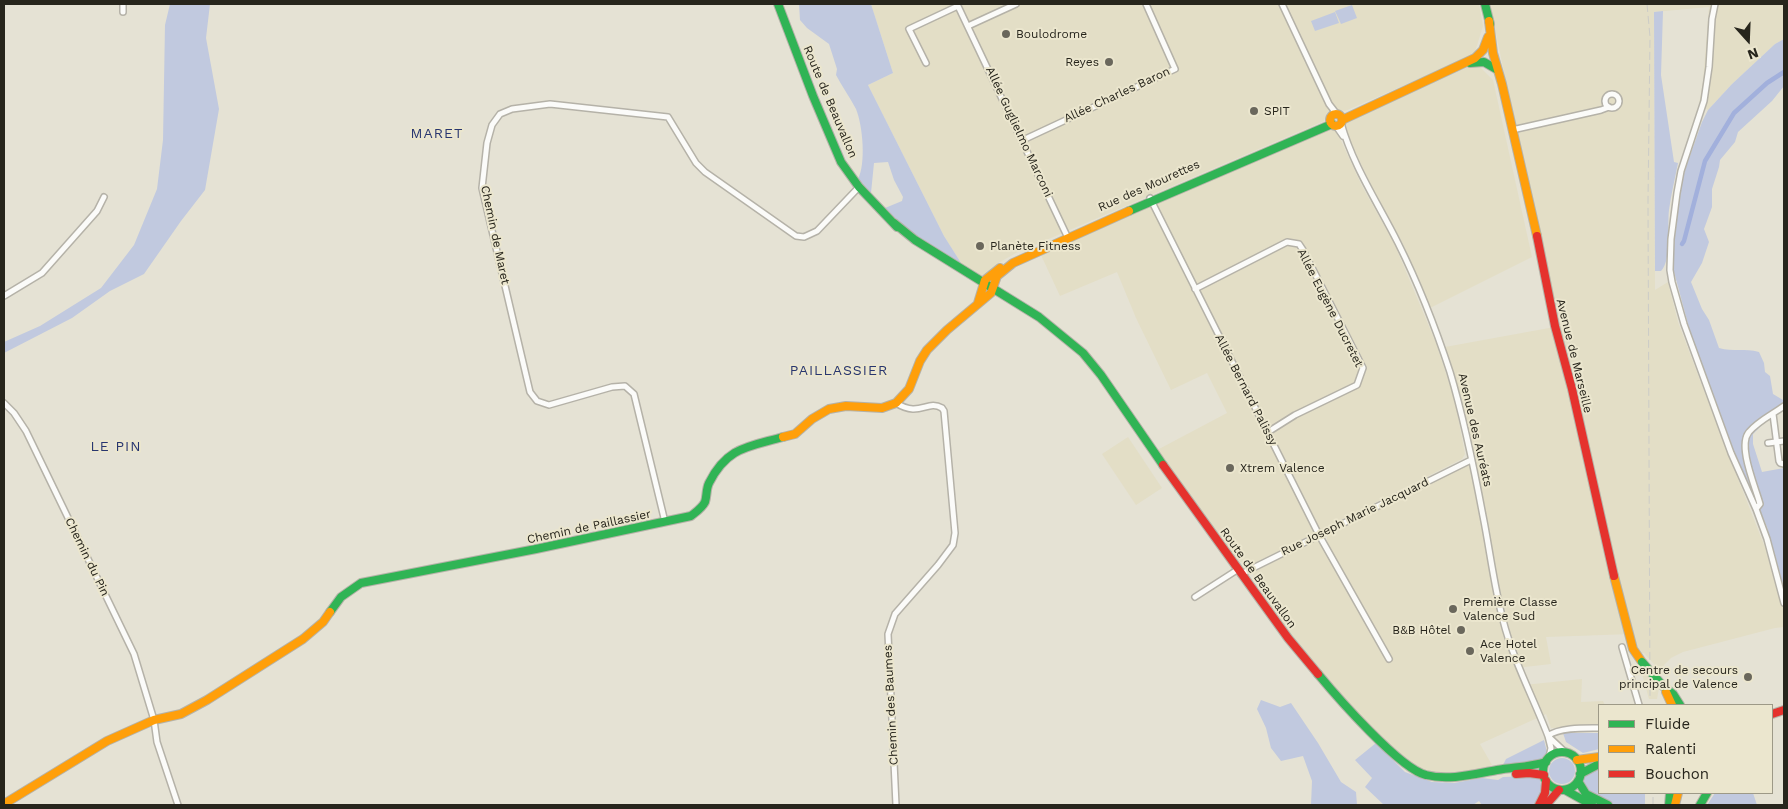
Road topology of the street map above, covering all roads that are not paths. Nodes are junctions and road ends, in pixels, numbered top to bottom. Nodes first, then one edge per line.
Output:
1 (123, 4) edge
2 (778, 4) edge
3 (1016, 4) edge
4 (1146, 4) edge
5 (1282, 4) edge
6 (1485, 4) edge
7 (1715, 4) edge
8 (958, 5) edge
9 (123, 12) dead end
10 (1489, 21) junction
11 (968, 26) junction
12 (1489, 31) junction
13 (1495, 53) junction
14 (1480, 58) junction
15 (926, 63) dead end
16 (1496, 69) junction
17 (1502, 84) junction
18 (1609, 106) dead end
19 (1336, 120) junction
20 (1512, 130) junction
21 (1023, 140) junction
22 (859, 187) junction
23 (104, 197) dead end
24 (1150, 200) junction
25 (1068, 236) junction
26 (984, 286) junction
27 (1195, 289) junction
28 (992, 291) junction
29 (4, 296) edge
30 (977, 304) junction
31 (4, 403) edge
32 (896, 403) junction
33 (1784, 406) edge
34 (1773, 414) junction
35 (1268, 432) junction
36 (1784, 441) edge
37 (1777, 442) junction
38 (1768, 443) dead end
39 (1471, 460) junction
40 (1784, 464) edge
41 (1756, 509) junction
42 (664, 522) junction
43 (1319, 535) junction
44 (1238, 572) junction
45 (1195, 597) dead end
46 (1784, 603) edge
47 (1622, 647) dead end
48 (1389, 659) dead end
49 (1663, 686) junction
50 (1638, 704) edge
51 (1672, 704) edge
52 (1679, 704) edge
53 (154, 720) junction
54 (1598, 728) edge
55 (1548, 736) junction
56 (1566, 753) junction
57 (1598, 757) edge
58 (1548, 760) junction
59 (1577, 760) junction
60 (1598, 765) edge
61 (1476, 774) junction
62 (1579, 777) junction
63 (1544, 778) junction
64 (1562, 790) junction
65 (1706, 794) edge
66 (1711, 794) edge
67 (4, 804) edge
68 (178, 805) edge
69 (896, 805) edge
70 (1540, 805) edge
71 (1546, 805) edge
72 (1592, 805) edge
73 (1608, 805) edge
74 (1700, 805) edge
75 (1705, 805) edge

1 - 9 street
2 - 22 main road, Route de Beauvallon
3 - 11 street
4 - 21 street, Allée Charles Baron
5 - 19 street, Avenue des Auréats
6 - 10 main road
7 - 41 street
8 - 11 street, Allée Guglielmo Marconi
8 - 15 street
10 - 12 main road, Avenue de Marseille
10 - 13 main road
11 - 21 street, Allée Guglielmo Marconi
12 - 13 main road, Avenue de Marseille
12 - 14 main road
13 - 14 main road, Rue des Mourettes
13 - 16 main road, Avenue de Marseille
13 - 17 main road
14 - 16 main road
14 - 19 main road, Rue des Mourettes
16 - 17 main road, Avenue de Marseille
17 - 20 main road, Avenue de Marseille
18 - 20 street
19 - 24 main road, Rue des Mourettes
19 - 39 street, Avenue des Auréats
20 - 49 main road, Avenue de Marseille, bridge
21 - 25 street, Allée Guglielmo Marconi
22 - 26 main road, Route de Beauvallon
22 - 42 street, Chemin de Maret
23 - 29 street
24 - 25 main road, Rue des Mourettes
24 - 27 street, Allée Bernard Palissy
25 - 26 main road, Rue des Mourettes
25 - 28 main road, Rue des Mourettes
26 - 28 main road, Route de Beauvallon
26 - 30 main road
27 - 35 street, Allée Bernard Palissy
27 - 35 street, Allée Eugène Ducretet
28 - 30 main road
28 - 44 main road, Route de Beauvallon
30 - 32 main road
31 - 53 street, Chemin du Pin
32 - 42 main road, Chemin de Paillassier
32 - 69 street, Chemin des Baumes
33 - 34 street
34 - 37 street
34 - 41 street
35 - 43 street, Allée Bernard Palissy
36 - 37 street
37 - 38 street
37 - 40 street
39 - 43 street, Rue Joseph Marie Jacquard
39 - 55 street, Avenue des Auréats
41 - 46 street
42 - 53 main road, Chemin de Paillassier
43 - 44 street, Rue Joseph Marie Jacquard
43 - 48 street, Allée Bernard Palissy
44 - 45 street, Rue Joseph Marie Jacquard
44 - 61 main road, Route de Beauvallon
47 - 50 street
49 - 51 main road, Avenue de Marseille
49 - 52 main road, Avenue de Marseille
53 - 67 main road, Chemin de Paillassier
53 - 68 street, Chemin du Pin
54 - 55 street
55 - 56 street, Avenue des Auréats
55 - 58 street, Avenue des Auréats
56 - 58 main road
56 - 59 main road
57 - 59 main road
58 - 61 main road
58 - 63 main road
59 - 62 main road
60 - 62 main road
61 - 63 main road
62 - 64 main road
62 - 73 main road
63 - 64 main road
63 - 70 main road
64 - 71 main road
64 - 72 main road
65 - 74 main road
66 - 75 main road

